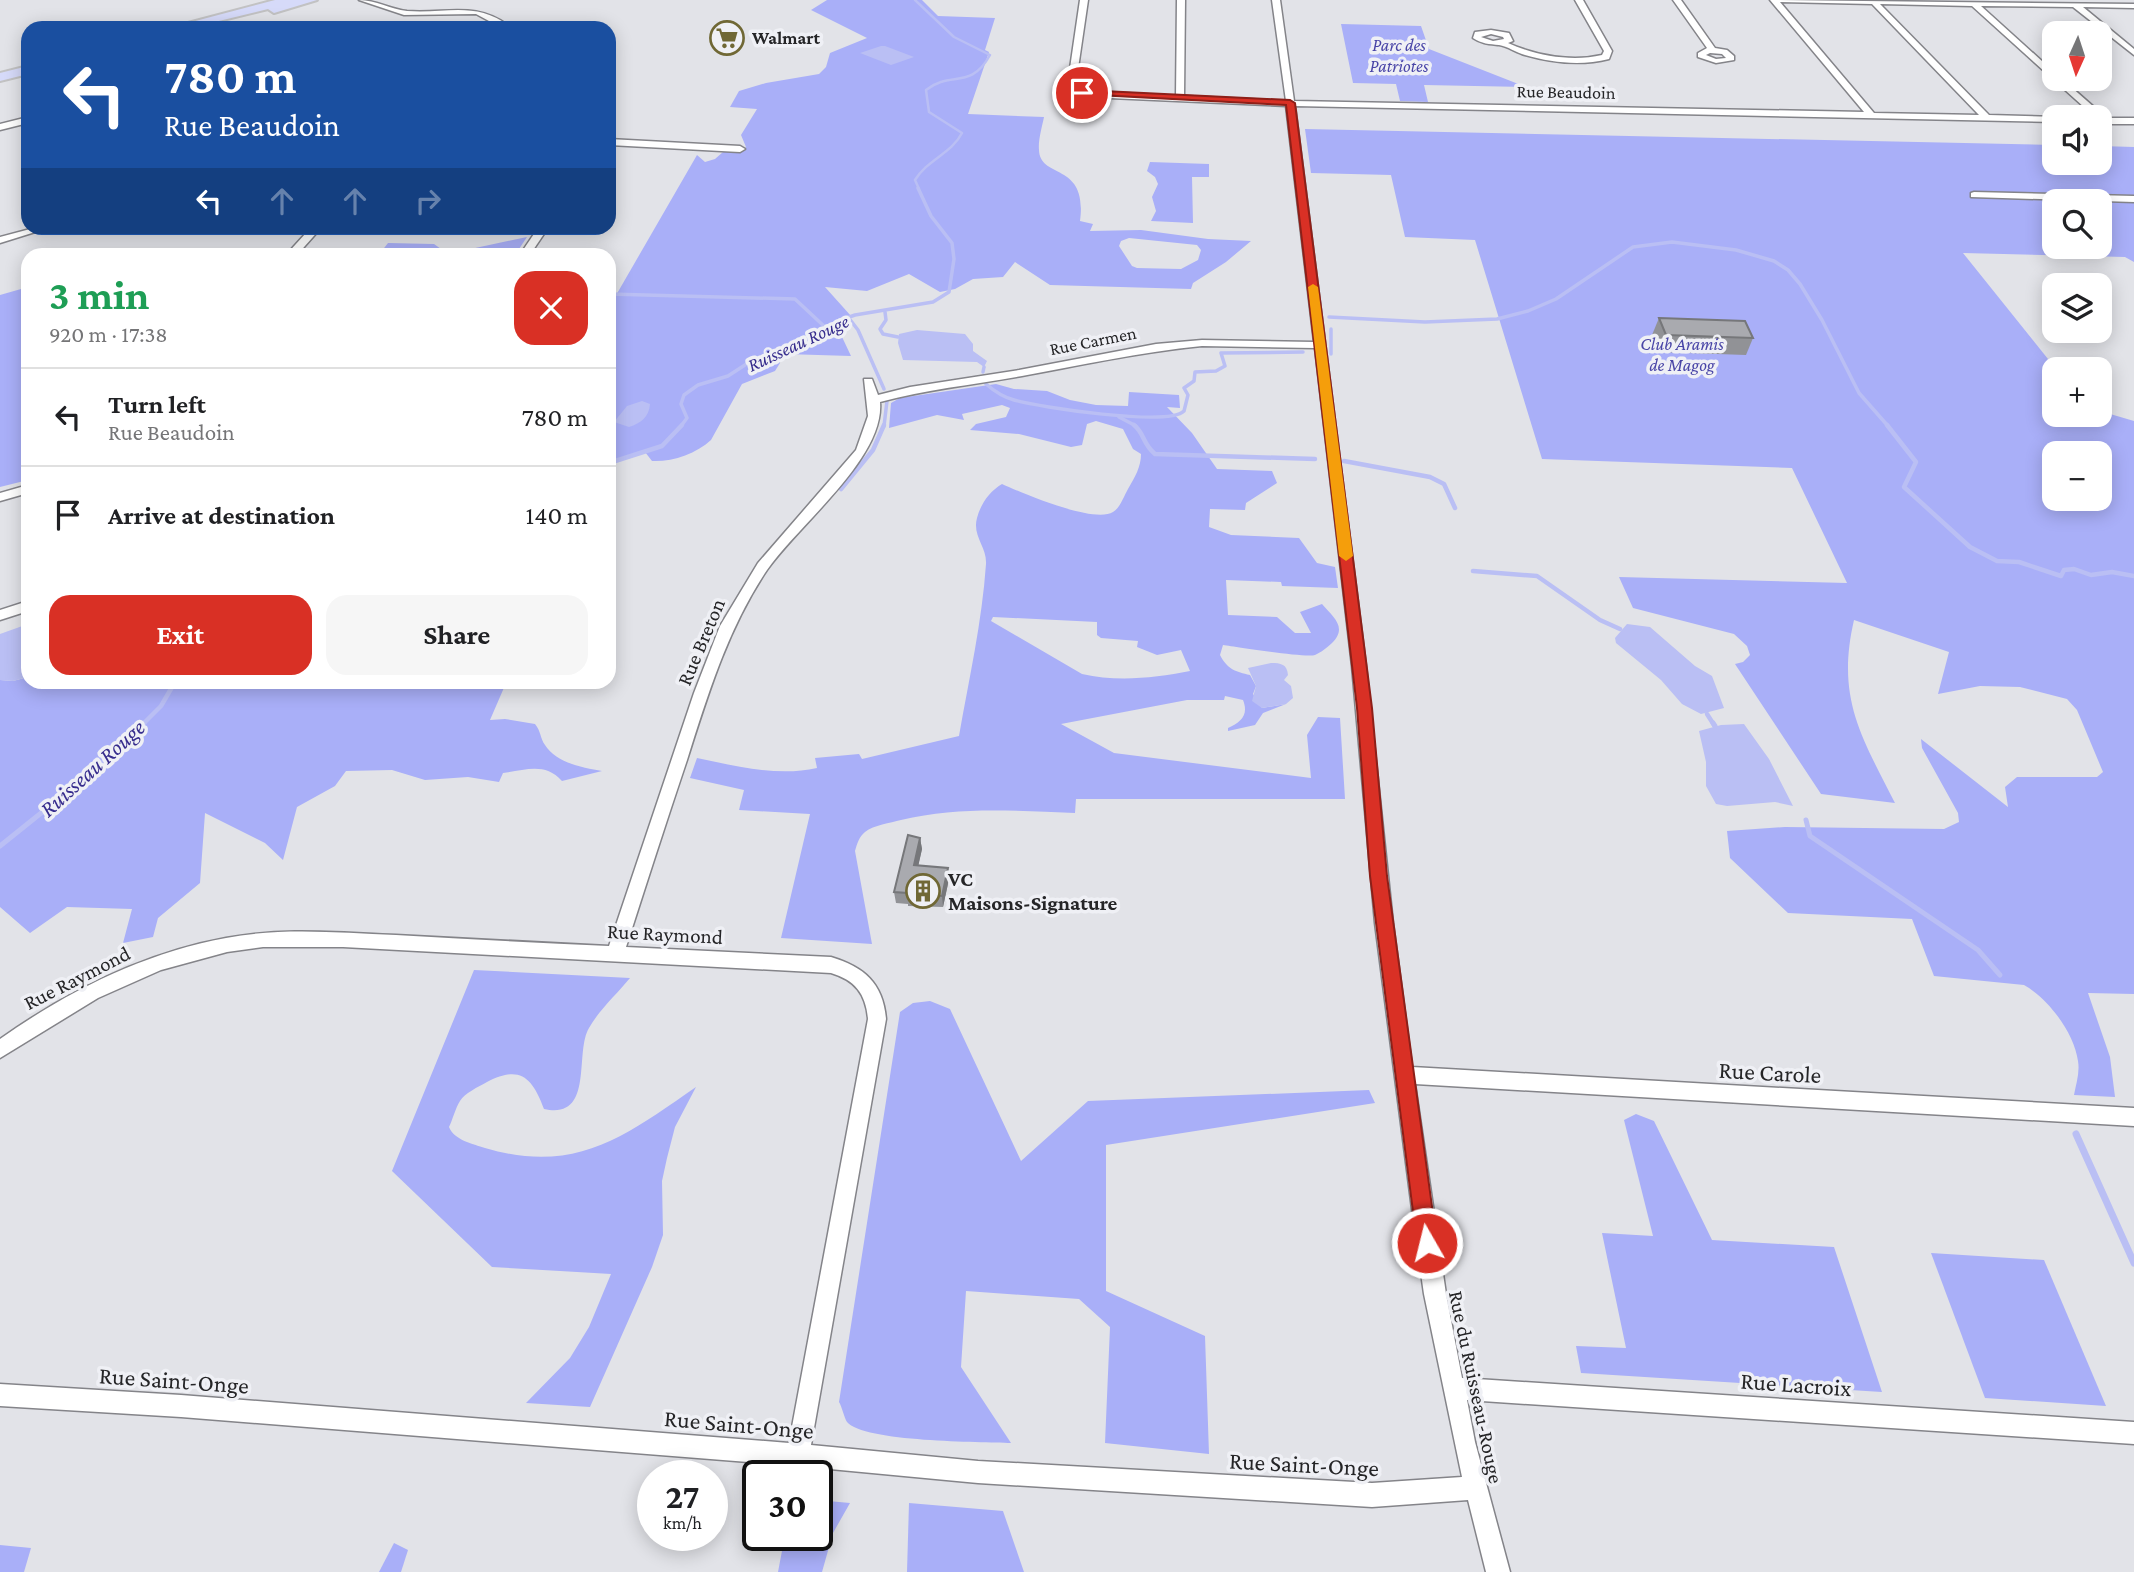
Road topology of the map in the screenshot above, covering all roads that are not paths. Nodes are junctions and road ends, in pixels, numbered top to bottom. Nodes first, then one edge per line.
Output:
1 (289, 0) edge
2 (310, 0) edge
3 (363, 0) edge
4 (1084, 0) edge
5 (1181, 0) edge
6 (1276, 0) edge
7 (1579, 0) edge
8 (1677, 0) edge
9 (1776, 0) edge
10 (1874, 2) edge
11 (1974, 4) junction
12 (2074, 5) junction
13 (2134, 6) edge
14 (204, 21) edge
15 (226, 21) edge
16 (495, 21) edge
17 (1503, 44) dead end
18 (1712, 50) dead end
19 (2134, 53) edge
20 (2042, 65) edge
21 (21, 66) edge
22 (0, 71) edge
23 (21, 72) edge
24 (0, 77) edge
25 (2070, 91) edge
26 (1181, 98) junction
27 (1290, 103) junction
28 (2086, 105) edge
29 (1871, 115) junction
30 (1987, 118) junction
31 (2042, 120) edge
32 (2112, 120) edge
33 (2134, 121) edge
34 (21, 122) edge
35 (0, 127) edge
36 (616, 143) edge
37 (740, 149) dead end
38 (1973, 195) dead end
39 (2134, 199) edge
40 (21, 234) edge
41 (309, 235) edge
42 (0, 240) edge
43 (297, 248) edge
44 (1320, 345) junction
45 (868, 380) dead end
46 (876, 399) junction
47 (21, 491) edge
48 (0, 497) edge
49 (21, 608) edge
50 (0, 615) edge
51 (615, 954) junction
52 (0, 1050) edge
53 (1404, 1076) junction
54 (2134, 1117) edge
55 (1454, 1388) junction
56 (0, 1395) edge
57 (2134, 1433) edge
58 (798, 1455) junction
59 (1475, 1488) junction
60 (1498, 1572) edge

1 - 14 main road
2 - 15 main road
3 - 16 street
4 - 26 street, Rue Beaudoin
5 - 26 street
6 - 27 street, Rue du Ruisseau-Rouge
7 - 17 street
8 - 18 street
9 - 10 street
9 - 29 street
10 - 11 street
10 - 30 street
11 - 12 street
11 - 20 street
12 - 13 street
12 - 19 street
21 - 22 main road
23 - 24 main road
25 - 28 street
26 - 27 street, Rue Beaudoin
27 - 29 street, Rue Beaudoin
27 - 44 street, Rue du Ruisseau-Rouge
29 - 30 street, Rue Beaudoin
30 - 31 street, Rue Beaudoin
32 - 33 street
34 - 35 street
36 - 37 street
38 - 39 street
40 - 42 street
41 - 43 street
44 - 46 street, Rue Carmen
44 - 53 street, Rue du Ruisseau-Rouge
45 - 46 street
46 - 51 street, Rue Breton
47 - 48 street
49 - 50 street
51 - 52 street, Rue Raymond
51 - 58 street, Rue Raymond
53 - 54 street, Rue Carole
53 - 55 street, Rue du Ruisseau-Rouge
55 - 57 street, Rue Lacroix
55 - 59 street, Rue du Ruisseau-Rouge
56 - 58 street, Rue Saint-Onge
58 - 59 street, Rue Saint-Onge
59 - 60 street, Rue du Ruisseau-Rouge

